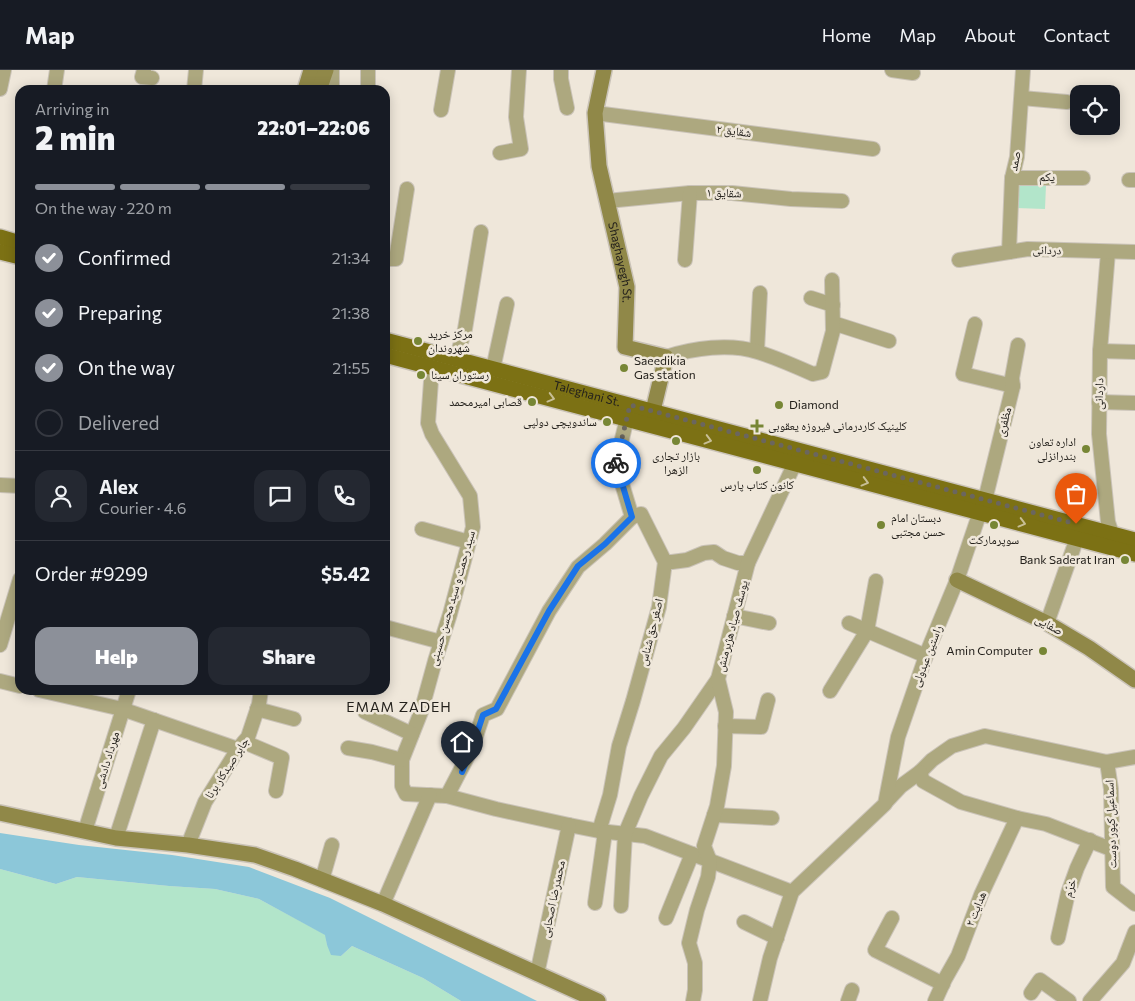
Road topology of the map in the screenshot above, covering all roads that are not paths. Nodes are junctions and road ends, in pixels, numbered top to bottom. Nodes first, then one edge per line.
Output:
1 (4, 70) edge
2 (57, 70) edge
3 (196, 70) edge
4 (312, 70) edge
5 (326, 70) edge
6 (332, 70) edge
7 (368, 70) edge
8 (448, 70) edge
9 (519, 70) edge
10 (561, 70) edge
11 (604, 70) edge
12 (892, 70) edge
13 (1023, 70) edge
14 (913, 73) dead end
15 (55, 85) edge
16 (194, 85) edge
17 (307, 85) edge
18 (322, 85) edge
19 (332, 85) edge
20 (368, 85) edge
21 (0, 89) edge
22 (1022, 98) junction
23 (1067, 102) dead end
24 (567, 108) dead end
25 (441, 110) dead end
26 (596, 113) junction
27 (873, 149) dead end
28 (500, 153) dead end
29 (1012, 178) junction
30 (1083, 178) dead end
31 (407, 189) dead end
32 (690, 192) junction
33 (607, 201) junction
34 (842, 201) dead end
35 (481, 232) dead end
36 (0, 238) edge
37 (15, 242) edge
38 (0, 252) edge
39 (1009, 252) junction
40 (1108, 252) junction
41 (1135, 252) edge
42 (15, 256) edge
43 (390, 260) edge
44 (685, 260) dead end
45 (959, 260) dead end
46 (832, 280) dead end
47 (760, 293) dead end
48 (811, 298) dead end
49 (506, 304) dead end
50 (833, 305) junction
51 (833, 322) junction
52 (975, 324) dead end
53 (390, 341) edge
54 (889, 341) dead end
55 (1018, 345) dead end
56 (1100, 351) junction
57 (757, 352) junction
58 (1135, 352) edge
59 (390, 356) edge
60 (666, 357) junction
61 (456, 359) junction
62 (432, 367) junction
63 (493, 369) junction
64 (1013, 386) junction
65 (1099, 402) junction
66 (1135, 403) edge
67 (629, 412) junction
68 (651, 418) junction
69 (795, 463) junction
70 (0, 485) edge
71 (15, 486) edge
72 (983, 506) junction
73 (632, 517) junction
74 (422, 529) dead end
75 (1112, 534) junction
76 (1077, 538) junction
77 (1135, 540) edge
78 (469, 542) junction
79 (1135, 554) edge
80 (665, 562) junction
81 (748, 564) junction
82 (958, 580) junction
83 (876, 581) dead end
84 (15, 596) edge
85 (734, 616) junction
86 (769, 623) dead end
87 (849, 623) dead end
88 (1047, 623) junction
89 (390, 628) edge
90 (867, 631) junction
91 (441, 642) junction
92 (0, 645) edge
93 (926, 656) junction
94 (718, 679) junction
95 (1135, 680) edge
96 (0, 681) edge
97 (15, 685) edge
98 (830, 691) dead end
99 (61, 695) edge
100 (126, 695) edge
101 (260, 695) edge
102 (768, 700) dead end
103 (258, 708) junction
104 (122, 709) junction
105 (366, 712) dead end
106 (294, 719) dead end
107 (154, 720) junction
108 (726, 726) junction
109 (412, 734) junction
110 (241, 745) junction
111 (348, 748) dead end
112 (1135, 757) edge
113 (402, 760) junction
114 (1107, 762) junction
115 (920, 772) junction
116 (276, 791) dead end
117 (430, 796) junction
118 (447, 796) junction
119 (885, 804) junction
120 (0, 813) edge
121 (714, 815) junction
122 (772, 818) dead end
123 (1017, 818) junction
124 (569, 825) junction
125 (85, 831) junction
126 (602, 832) junction
127 (625, 834) junction
128 (116, 838) junction
129 (1090, 840) junction
130 (188, 845) junction
131 (332, 845) dead end
132 (1111, 849) junction
133 (692, 854) junction
134 (710, 861) junction
135 (322, 880) junction
136 (792, 892) junction
137 (594, 903) dead end
138 (383, 904) junction
139 (1135, 904) edge
140 (621, 906) dead end
141 (666, 918) dead end
142 (892, 918) dead end
143 (744, 922) dead end
144 (1135, 932) edge
145 (777, 938) junction
146 (1058, 938) dead end
147 (537, 974) junction
148 (943, 984) junction
149 (1032, 993) dead end
150 (598, 1001) edge
151 (693, 1001) edge
152 (760, 1001) edge
153 (935, 1001) edge
154 (1069, 1001) edge
155 (1090, 1001) edge

1 - 21 street
2 - 15 street
3 - 16 street
4 - 17 street
5 - 18 street
6 - 19 street
7 - 20 street
8 - 25 street
9 - 28 street
10 - 24 street
11 - 26 street, Shaghayegh St.
12 - 14 street
13 - 22 street, صمد
22 - 23 street
22 - 29 street, صمد
26 - 27 street, شقایق ۲
26 - 33 street, Shaghayegh St.
29 - 30 street, یکم
29 - 39 street, صمد
31 - 43 street
32 - 33 street, شقایق ۱
32 - 34 street, شقایق ۱
32 - 44 street
33 - 60 street, Shaghayegh St.
35 - 61 street
36 - 37 main road
38 - 42 main road
39 - 40 street, دردانی
39 - 45 street, دردانی
40 - 41 street, دردانی
40 - 56 street, داردانی
46 - 50 street
47 - 57 street
48 - 50 street
49 - 63 street
50 - 51 street
51 - 54 street
51 - 57 street
52 - 64 street
53 - 61 main road, Taleghani St.
55 - 64 street, مظفری
56 - 58 street
56 - 65 street, داردانی
57 - 60 street
59 - 62 main road, Taleghani St.
60 - 68 street
61 - 63 main road, Taleghani St.
62 -> 67 main road, Taleghani St.
62 - 78 street, سید رحمت و سید محسن حسینی
63 - 67 main road, Taleghani St.
64 - 72 street, مظفری
65 - 66 street
65 - 75 street, داردانی
67 - 68 main road, Taleghani St.
67 - 73 street
68 -> 69 main road, Taleghani St.
68 - 72 main road, Taleghani St.
69 -> 72 main road, Taleghani St.
69 - 81 street, یوسف صیاد هژبرمنش
70 - 71 street
72 - 75 main road, Taleghani St.
72 -> 76 main road, Taleghani St.
72 - 82 street, راستین عبدولی
73 - 80 street
73 - 118 street
74 - 78 street
75 - 77 main road, Taleghani St.
76 - 79 main road, Taleghani St.
76 - 88 street
78 - 91 street, سید رحمت و سید محسن حسینی
80 - 81 street
80 - 126 street, اصغر حق شناس
81 - 85 street, یوسف صیاد هژبرمنش
82 - 88 street, صفایی
82 - 93 street, راستین عبدولی
83 - 90 street
84 - 92 street
85 - 86 street
85 - 94 street, یوسف صیاد هژبرمنش
87 - 90 street
88 - 95 street, صفایی
89 - 91 street
90 - 93 street
90 - 98 street
91 - 109 street, سید رحمت و سید محسن حسینی
93 - 119 street, راستین عبدولی
94 - 108 street, یوسف صیاد هژبرمنش
94 - 127 street
96 - 97 street
99 - 104 street
100 - 104 street, مهرداد دادشی
101 - 103 street, جابر صیدکار برنا
102 - 108 street
103 - 106 street
103 - 110 street, جابر صیدکار برنا
104 - 107 street
104 - 125 street, مهرداد دادشی
105 - 109 street
107 - 110 street
107 - 128 street
108 - 121 street, یوسف صیاد هژبرمنش
109 - 113 street, سید رحمت و سید محسن حسینی
110 - 116 street
110 - 130 street, جابر صیدکار برنا
111 - 113 street
112 - 114 street, اسماعیل کپور دوست
113 - 117 street, سید رحمت و سید محسن حسینی
114 - 115 street
114 - 132 street, اسماعیل کپور دوست
115 - 119 street
115 - 123 street
117 - 118 street, سید رحمت و سید محسن حسینی
117 - 138 street
118 - 124 street, سید رحمت و سید محسن حسینی
119 - 136 street
120 - 125 street
121 - 122 street
121 - 134 street, یوسف صیاد هژبرمنش
123 - 129 street
123 - 148 street, هدایت ۲
124 - 126 street, سید رحمت و سید محسن حسینی
124 - 147 street, محمدرضا اصحابی
125 - 128 street
126 - 127 street, سید رحمت و سید محسن حسینی
126 - 137 street, اصغر حق شناس
127 - 133 street, سید رحمت و سید محسن حسینی
127 - 140 street
128 - 130 street
129 - 132 street
129 - 146 street, خرّم
130 - 135 street
131 - 135 street
132 - 139 street, اسماعیل کپور دوست
133 - 134 street, سید رحمت و سید محسن حسینی
133 - 141 street
134 - 136 street, سید رحمت و سید محسن حسینی
134 - 151 street, یوسف صیاد هژبرمنش
135 - 138 street
136 - 145 street
138 - 147 street
142 - 148 street
143 - 145 street
144 - 155 street
145 - 152 street
147 - 150 street
148 - 153 street, هدایت ۲
149 - 154 street

